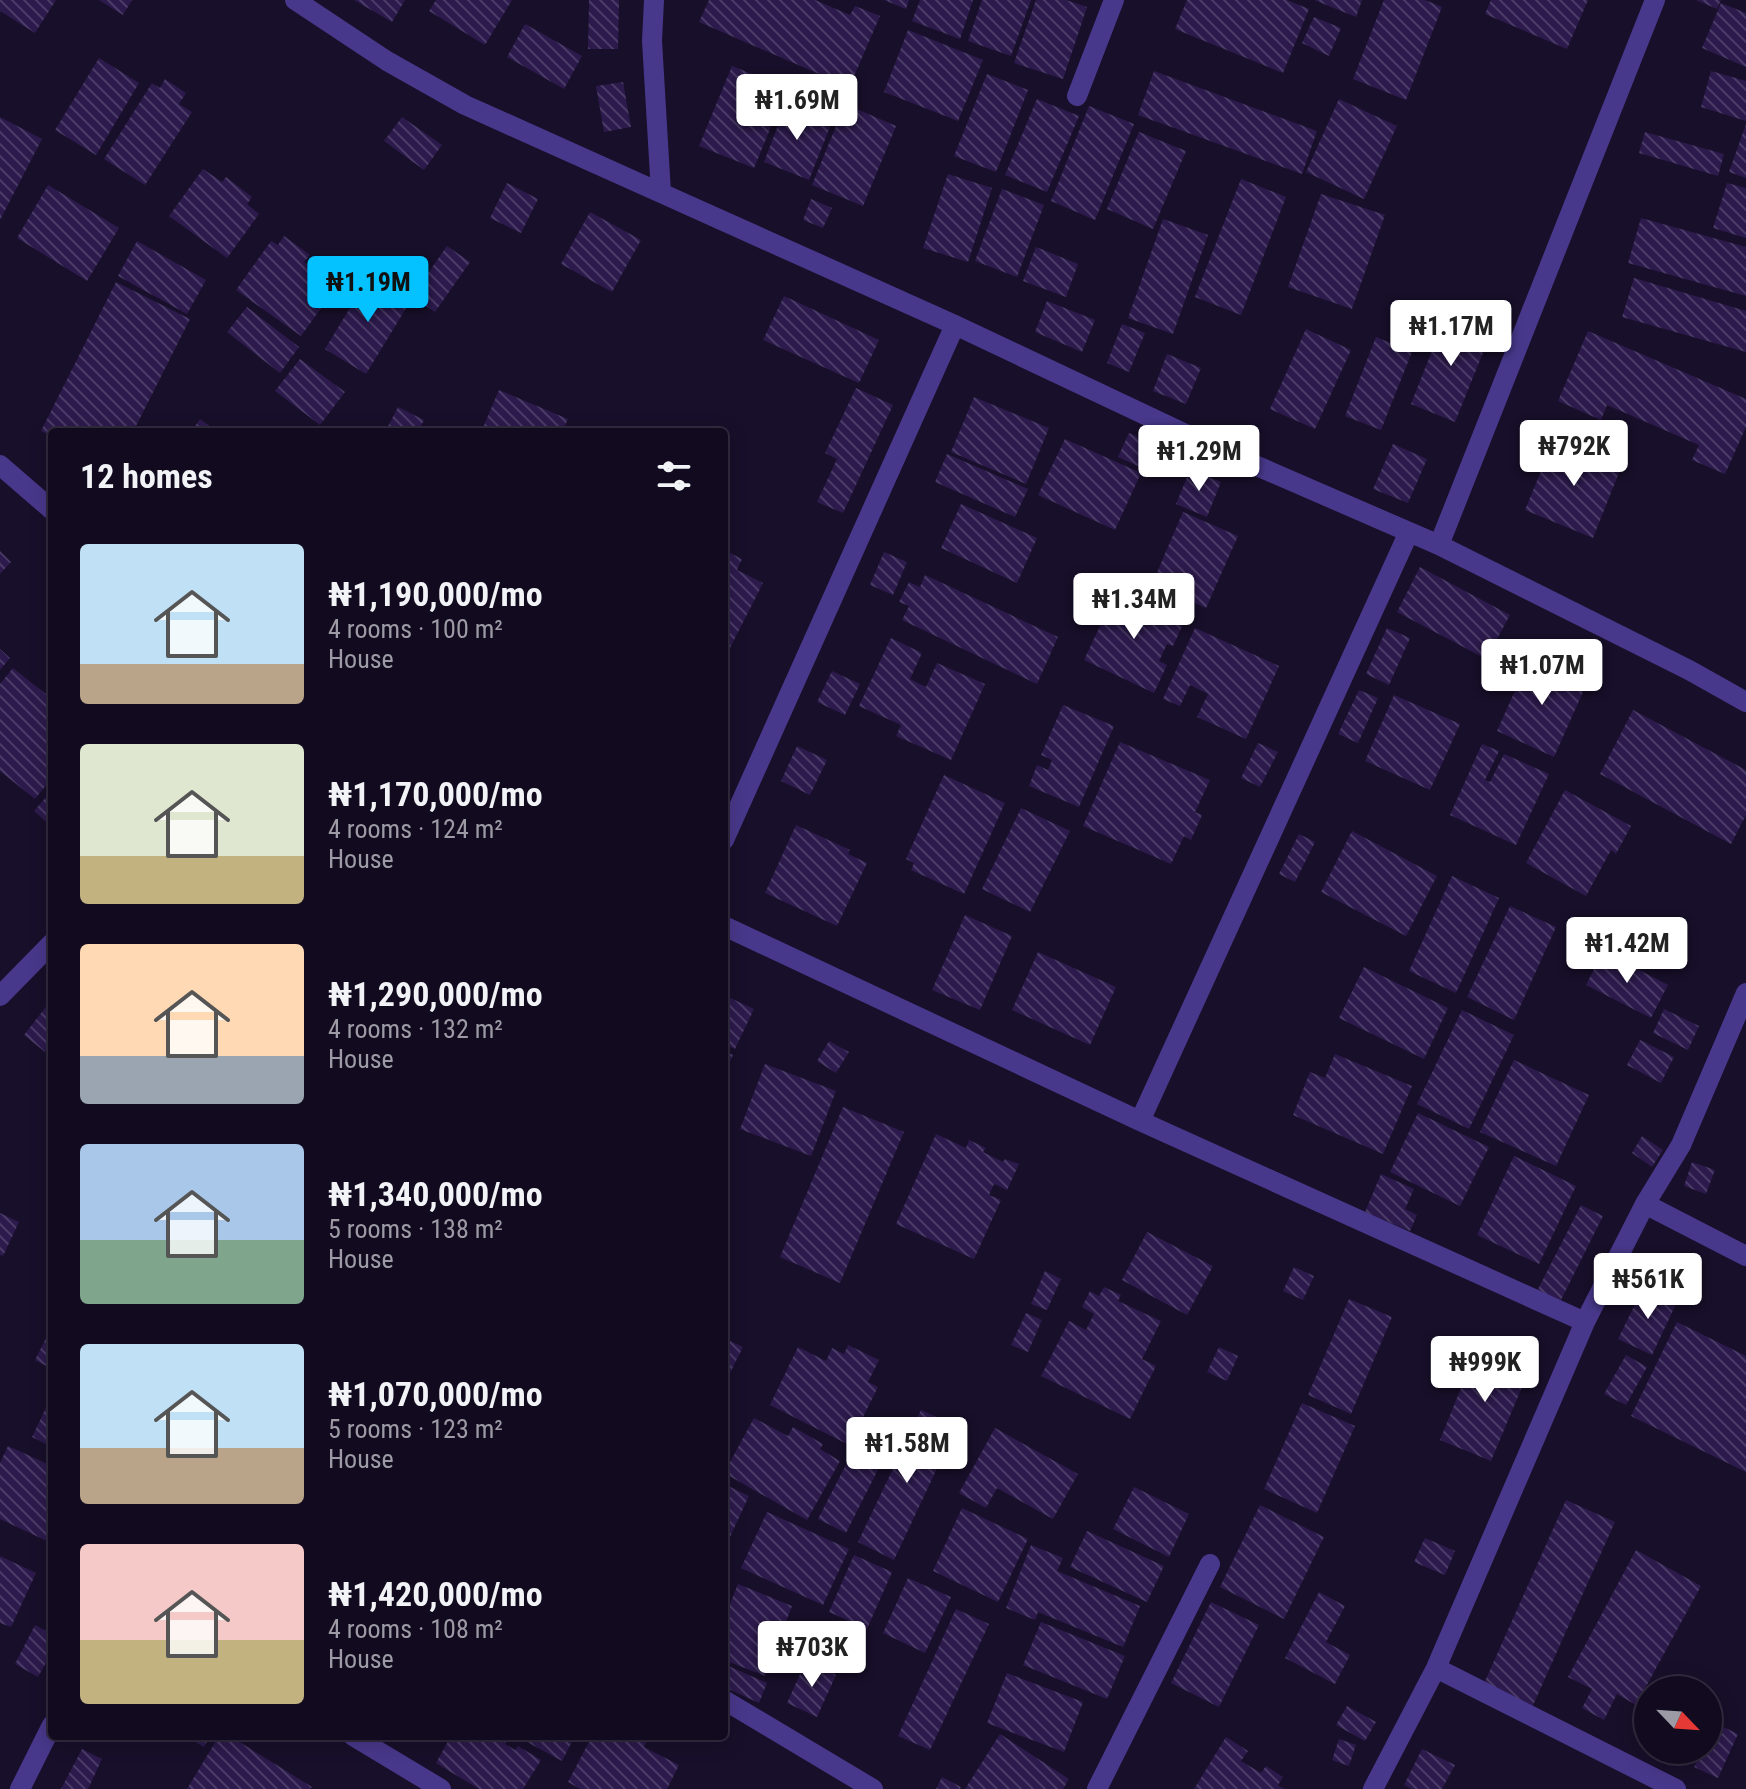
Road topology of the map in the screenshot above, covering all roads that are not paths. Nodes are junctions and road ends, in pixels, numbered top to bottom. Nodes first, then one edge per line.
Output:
1 (295, 0) edge
2 (654, 0) edge
3 (1114, 0) edge
4 (1655, 0) edge
5 (1077, 96) dead end
6 (661, 193) junction
7 (955, 325) junction
8 (0, 465) edge
9 (48, 507) edge
10 (1409, 532) junction
11 (1439, 545) junction
12 (1746, 702) edge
13 (728, 831) edge
14 (728, 928) edge
15 (48, 947) edge
16 (1746, 993) edge
17 (0, 996) edge
18 (1140, 1121) junction
19 (1645, 1204) junction
20 (1746, 1256) edge
21 (1585, 1322) junction
22 (1210, 1564) dead end
23 (1436, 1668) junction
24 (728, 1702) edge
25 (48, 1733) edge
26 (360, 1740) edge
27 (20, 1789) edge
28 (441, 1789) edge
29 (873, 1789) edge
30 (1097, 1789) edge
31 (1373, 1789) edge
32 (1676, 1789) edge

1 - 6 street
2 - 6 street
3 - 5 street
4 - 11 street
6 - 7 street
7 - 10 street
7 - 13 street
8 - 9 street
10 - 11 street
10 - 18 street
11 - 12 street
14 - 18 street
15 - 17 street
16 - 19 street
18 - 21 street
19 - 20 street
19 - 21 street
21 - 23 street
22 - 30 street
23 - 31 street
23 - 32 street
24 - 29 street
25 - 27 street
26 - 28 street

